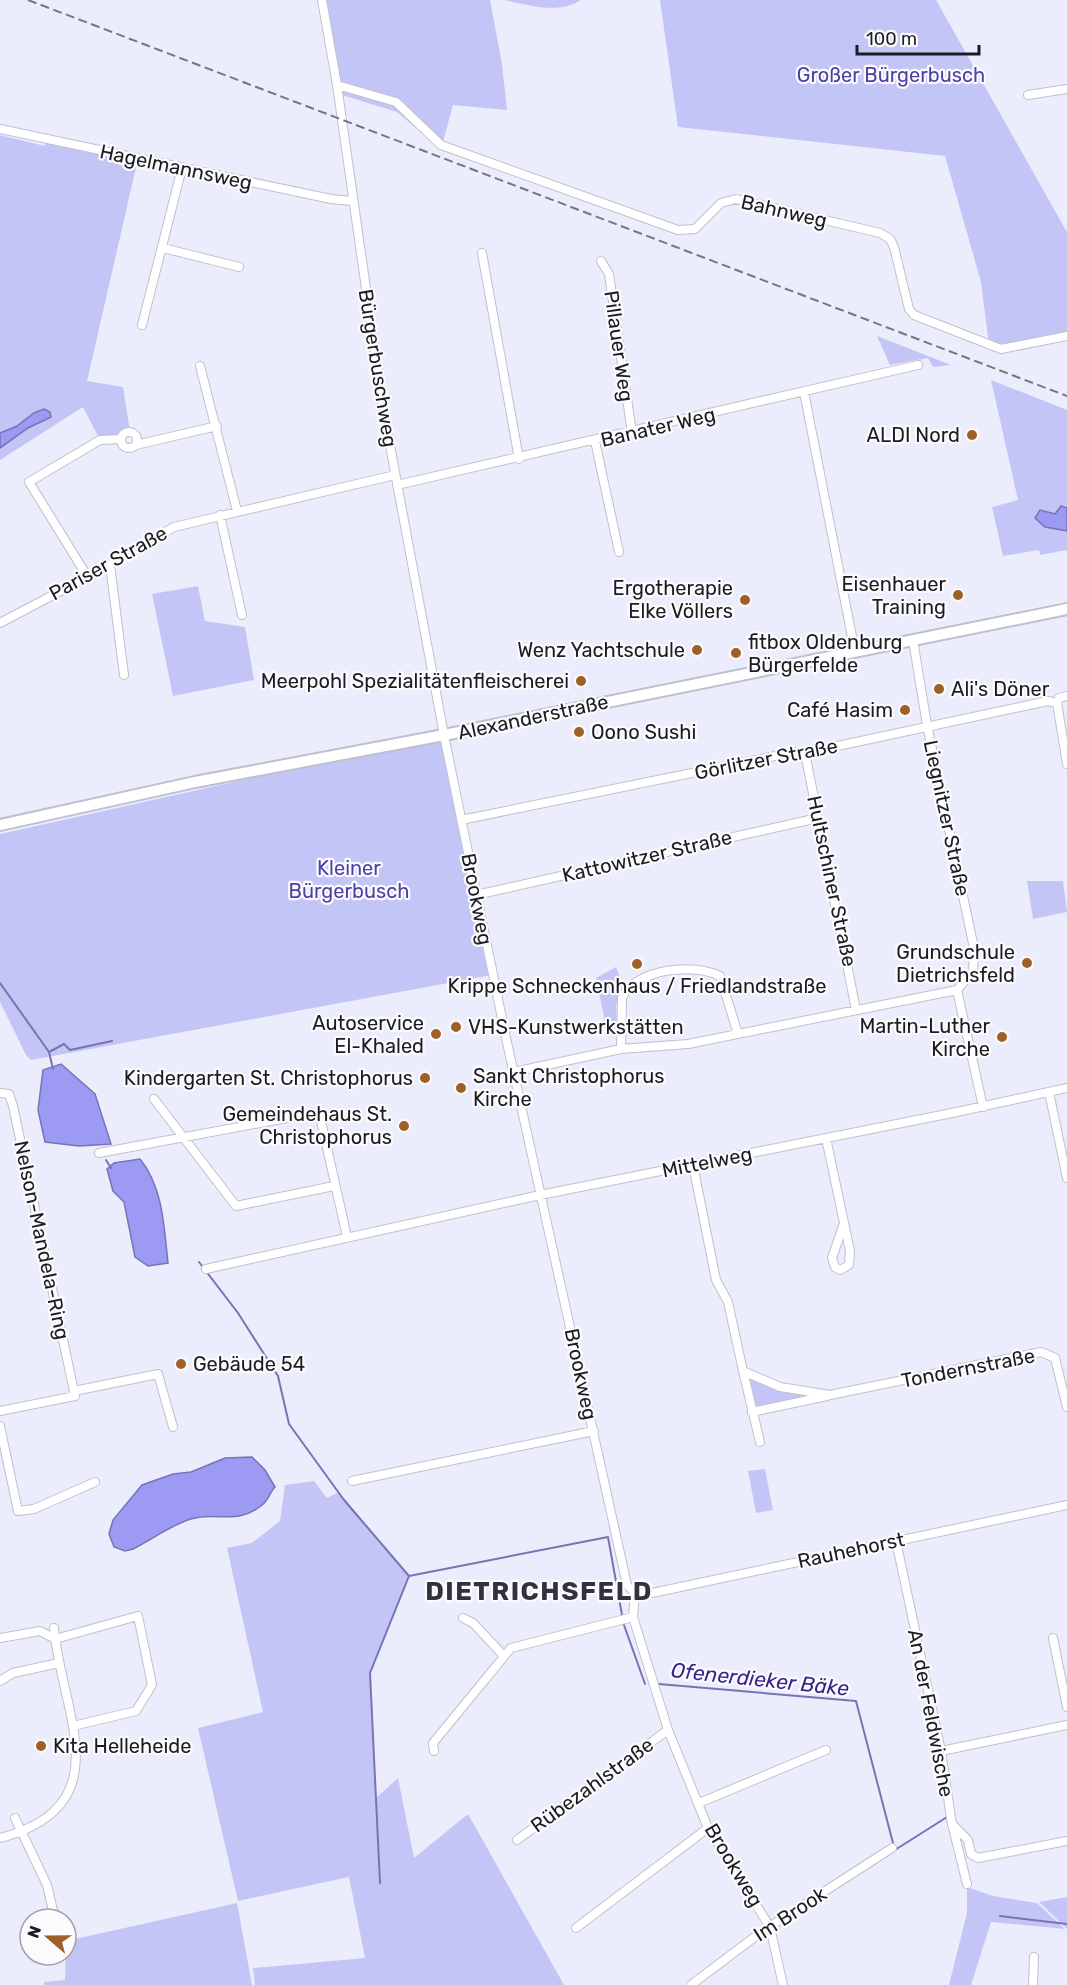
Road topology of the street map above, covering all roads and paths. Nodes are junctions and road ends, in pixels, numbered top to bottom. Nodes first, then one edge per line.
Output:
1 (322, 0) edge
2 (337, 85) junction
3 (1067, 89) edge
4 (1028, 95) dead end
5 (0, 129) edge
6 (182, 168) junction
7 (352, 201) junction
8 (163, 248) junction
9 (482, 253) dead end
10 (601, 261) dead end
11 (239, 267) dead end
12 (142, 325) dead end
13 (1067, 336) edge
14 (918, 365) dead end
15 (200, 366) dead end
16 (804, 392) junction
17 (217, 426) junction
18 (632, 433) junction
19 (120, 439) junction
20 (595, 441) junction
21 (136, 445) junction
22 (519, 459) junction
23 (395, 476) junction
24 (397, 485) junction
25 (237, 511) junction
26 (220, 514) junction
27 (619, 552) dead end
28 (110, 565) junction
29 (87, 576) junction
30 (1067, 609) edge
31 (242, 615) dead end
32 (0, 622) edge
33 (913, 640) junction
34 (855, 652) junction
35 (124, 675) dead end
36 (1067, 696) edge
37 (1057, 703) junction
38 (927, 725) junction
39 (444, 735) junction
40 (805, 753) junction
41 (1067, 764) edge
42 (818, 818) junction
43 (461, 820) junction
44 (0, 825) edge
45 (476, 895) junction
46 (957, 990) junction
47 (856, 1010) junction
48 (738, 1034) junction
49 (621, 1049) junction
50 (514, 1072) junction
51 (1067, 1088) edge
52 (1049, 1092) junction
53 (0, 1094) edge
54 (154, 1099) dead end
55 (983, 1107) junction
56 (183, 1137) junction
57 (826, 1138) junction
58 (99, 1153) dead end
59 (693, 1165) junction
60 (1067, 1178) edge
61 (334, 1186) junction
62 (540, 1195) junction
63 (843, 1226) junction
64 (347, 1237) junction
65 (206, 1269) dead end
66 (743, 1371) junction
67 (74, 1393) junction
68 (830, 1395) junction
69 (1067, 1407) edge
70 (0, 1411) edge
71 (752, 1412) junction
72 (0, 1426) edge
73 (172, 1427) dead end
74 (594, 1431) junction
75 (760, 1442) dead end
76 (352, 1481) dead end
77 (95, 1482) dead end
78 (1067, 1505) edge
79 (896, 1541) junction
80 (635, 1593) junction
81 (633, 1617) junction
82 (463, 1618) dead end
83 (54, 1628) dead end
84 (0, 1638) edge
85 (1053, 1638) dead end
86 (55, 1639) junction
87 (503, 1655) junction
88 (59, 1663) junction
89 (0, 1681) edge
90 (1067, 1707) edge
91 (1067, 1725) edge
92 (73, 1726) junction
93 (668, 1730) junction
94 (826, 1750) dead end
95 (434, 1751) dead end
96 (941, 1751) junction
97 (699, 1803) junction
98 (15, 1818) dead end
99 (952, 1824) junction
100 (708, 1828) junction
101 (23, 1832) junction
102 (0, 1838) edge
103 (517, 1840) dead end
104 (1067, 1841) edge
105 (892, 1848) dead end
106 (967, 1884) dead end
107 (52, 1907) edge
108 (770, 1927) junction
109 (576, 1928) dead end
110 (1034, 1957) dead end
111 (691, 1985) edge
112 (783, 1985) edge
113 (1033, 1985) edge

1 - 2 street, Bürgerbuschweg
2 - 7 street, Bürgerbuschweg
2 - 13 street, Bahnweg
3 - 4 street
5 - 6 street, Hagelmannsweg
6 - 7 street, Hagelmannsweg
6 - 8 street
7 - 23 street, Bürgerbuschweg
8 - 11 street
8 - 12 street
9 - 22 street
10 - 18 street, Pillauer Weg
14 - 16 street, Banater Weg
15 - 17 street
16 - 18 street, Banater Weg
16 - 34 street
17 - 21 street
17 - 25 street
18 - 20 street, Banater Weg
19 - 21 street
19 - 21 street
19 - 29 street
20 - 22 street, Banater Weg
20 - 27 street
22 - 24 street, Banater Weg
23 - 24 street, Bürgerbuschweg
23 - 25 street, Pariser Straße
24 - 39 street, Bürgerbuschweg
25 - 26 street, Pariser Straße
26 - 28 street, Pariser Straße
26 - 31 street
28 - 29 street, Pariser Straße
28 - 35 street
29 - 32 street, Pariser Straße
30 - 33 main road, Alexanderstraße
33 - 34 main road, Alexanderstraße
33 - 38 street, Liegnitzer Straße
34 - 39 main road, Alexanderstraße
36 - 37 street
37 - 38 street, Görlitzer Straße
37 - 41 street
38 - 40 street, Görlitzer Straße
38 - 46 street, Liegnitzer Straße
39 - 43 street, Brookweg
39 - 44 main road, Alexanderstraße
40 - 42 street, Hultschiner Straße
40 - 43 street, Görlitzer Straße
42 - 45 street, Kattowitzer Straße
42 - 47 street, Hultschiner Straße
43 - 45 street, Brookweg
45 - 50 street, Brookweg
46 - 47 street
46 - 55 street
47 - 48 street
48 - 49 street
48 - 49 street
49 - 50 street
50 - 62 street, Brookweg
51 - 52 street, Mittelweg
52 - 55 street, Mittelweg
52 - 60 street
53 - 67 street, Nelson-Mandela-Ring
54 - 56 street
55 - 57 street, Mittelweg
56 - 58 street
56 - 61 street
56 - 61 street
57 - 59 street, Mittelweg
57 - 63 street
59 - 62 street, Mittelweg
59 - 66 street
61 - 64 street
62 - 64 street, Mittelweg
62 - 74 street, Brookweg
63 - 63 street
64 - 65 street, Mittelweg
66 - 68 street, Tondernstraße
66 - 71 street
67 - 70 street
67 - 73 street
68 - 69 street, Tondernstraße
68 - 71 street, Tondernstraße
71 - 75 street
72 - 77 street
74 - 76 street
74 - 80 street, Brookweg
78 - 79 street, Rauhehorst
79 - 80 street, Rauhehorst
79 - 96 street, An der Feldwische
80 - 81 street, Brookweg
81 - 87 street
81 - 93 street, Brookweg
82 - 87 street
83 - 86 street
84 - 86 street
85 - 90 street
86 - 88 street
86 - 92 street
87 - 95 street
88 - 89 street
88 - 92 street
91 - 96 street
92 - 101 street
93 - 97 street, Brookweg
93 - 103 street, Rübezahlstraße
94 - 97 street
96 - 99 street, An der Feldwische
97 - 100 street, Brookweg
98 - 101 street
99 - 104 street
99 - 106 street, An der Feldwische
100 - 108 street, Brookweg
100 - 109 street
101 - 102 street
101 - 107 street
105 - 108 street, Im Brook
108 - 111 street, Im Brook
108 - 112 street, Brookweg
110 - 113 street

